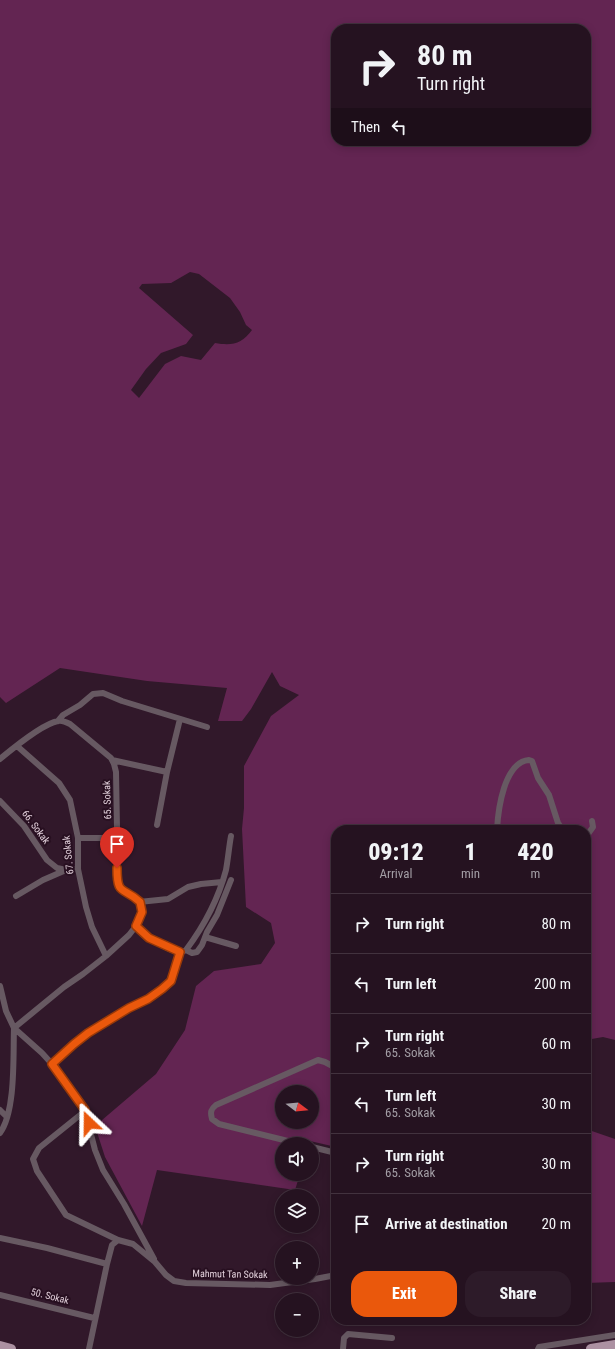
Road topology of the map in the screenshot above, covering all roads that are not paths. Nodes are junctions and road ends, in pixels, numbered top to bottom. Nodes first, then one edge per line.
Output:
1 (180, 719) junction
2 (58, 721) junction
3 (207, 727) dead end
4 (17, 746) junction
5 (0, 759) edge
6 (112, 760) junction
7 (167, 772) junction
8 (0, 800) edge
9 (592, 821) dead end
10 (157, 825) dead end
11 (497, 825) edge
12 (560, 825) edge
13 (591, 829) edge
14 (231, 836) dead end
15 (78, 838) junction
16 (118, 838) junction
17 (78, 869) junction
18 (66, 870) junction
19 (231, 880) dead end
20 (222, 882) junction
21 (16, 896) dead end
22 (140, 902) junction
23 (136, 926) junction
24 (205, 937) junction
25 (236, 946) dead end
26 (183, 951) junction
27 (106, 956) junction
28 (0, 986) edge
29 (14, 1028) junction
30 (52, 1064) junction
31 (331, 1066) edge
32 (0, 1110) edge
33 (85, 1110) junction
34 (7, 1117) junction
35 (0, 1133) edge
36 (275, 1138) edge
37 (319, 1149) edge
38 (331, 1152) edge
39 (0, 1238) edge
40 (118, 1240) junction
41 (155, 1262) junction
42 (107, 1264) junction
43 (331, 1276) edge
44 (0, 1295) edge
45 (94, 1318) junction
46 (615, 1335) edge
47 (392, 1338) dead end
48 (615, 1345) edge
49 (0, 1346) edge
50 (538, 1348) edge
51 (11, 1349) edge
52 (89, 1349) edge
53 (343, 1349) edge
54 (591, 1349) edge

1 - 2 street
1 - 3 street
1 - 7 street
2 - 4 street
2 - 6 street
4 - 5 street
4 - 15 street, 67. Sokak
6 - 7 street
6 - 16 street, 65. Sokak
7 - 10 street
8 - 18 street, 66. Sokak
9 - 13 street
11 - 12 street
14 - 20 street
15 - 16 street
15 - 17 street, 67. Sokak
16 - 22 street, 65. Sokak
17 - 18 street
17 - 27 street, 67. Sokak
18 - 21 street
19 - 24 street
20 - 22 street
20 - 26 street
22 - 23 street
23 - 26 street
23 - 27 street
24 - 25 street
24 - 26 street
26 - 30 street
27 - 29 street
28 - 29 street
29 - 30 street
29 - 34 street
30 - 33 street
31 - 36 street
32 - 34 street
33 - 40 street, Mahmut Tan Sokak
33 - 41 street, Mahmut Tan Sokak
34 - 35 street
37 - 38 street
39 - 42 street
40 - 41 street, Mahmut Tan Sokak
40 - 42 street
41 - 43 street, Mahmut Tan Sokak
42 - 45 street
44 - 45 street, 50. Sokak
45 - 52 street
46 - 50 street
47 - 53 street
48 - 54 main road
49 - 51 main road

